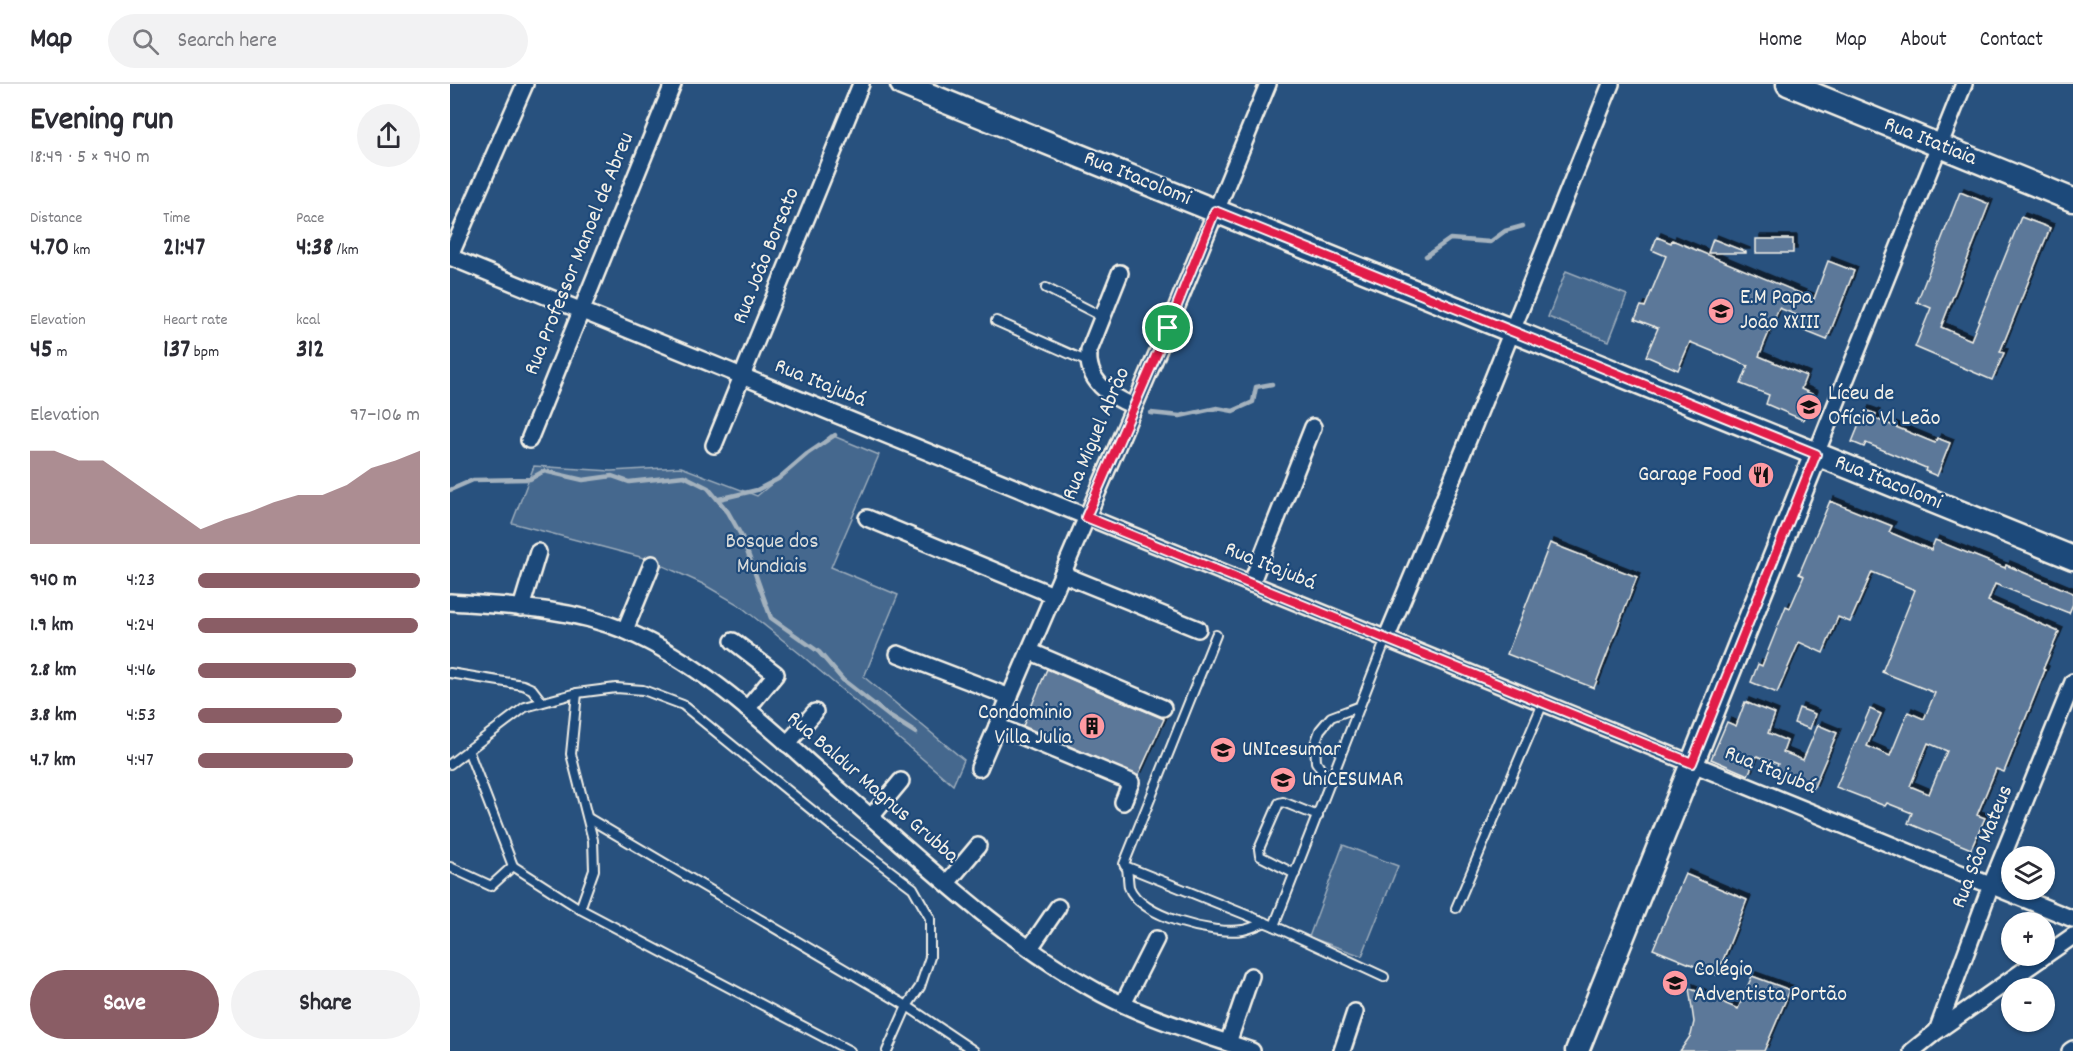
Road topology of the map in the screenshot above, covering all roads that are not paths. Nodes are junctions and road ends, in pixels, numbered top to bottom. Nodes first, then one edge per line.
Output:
1 (525, 84) edge
2 (673, 84) edge
3 (861, 84) edge
4 (902, 84) edge
5 (1268, 84) edge
6 (1611, 84) edge
7 (1788, 84) edge
8 (1964, 84) edge
9 (1940, 145) junction
10 (2073, 200) edge
11 (1215, 211) junction
12 (450, 256) edge
13 (1120, 273) dead end
14 (1046, 288) dead end
15 (582, 311) junction
16 (1103, 317) junction
17 (996, 321) dead end
18 (1511, 331) junction
19 (1088, 362) junction
20 (742, 376) junction
21 (1134, 406) junction
22 (1313, 427) dead end
23 (530, 440) dead end
24 (714, 445) dead end
25 (1816, 454) junction
26 (1086, 517) junction
27 (867, 518) dead end
28 (538, 552) dead end
29 (2073, 558) edge
30 (652, 564) dead end
31 (1062, 574) junction
32 (1251, 584) junction
33 (1053, 596) junction
34 (450, 602) edge
35 (521, 608) junction
36 (1198, 629) dead end
37 (625, 630) junction
38 (1216, 635) dead end
39 (1386, 639) junction
40 (733, 641) dead end
41 (1029, 651) junction
42 (898, 654) dead end
43 (450, 673) edge
44 (2073, 682) edge
45 (577, 693) junction
46 (1010, 697) junction
47 (542, 702) junction
48 (1543, 703) junction
49 (1360, 706) junction
50 (1163, 708) dead end
51 (747, 709) junction
52 (815, 712) dead end
53 (997, 726) junction
54 (787, 744) junction
55 (468, 750) junction
56 (1692, 763) junction
57 (450, 764) edge
58 (979, 768) dead end
59 (900, 781) dead end
60 (1330, 783) junction
61 (1123, 802) dead end
62 (1318, 816) junction
63 (871, 817) junction
64 (588, 818) junction
65 (978, 846) dead end
66 (513, 866) junction
67 (450, 867) edge
68 (1127, 868) junction
69 (1295, 874) junction
70 (947, 883) junction
71 (1991, 885) junction
72 (1058, 907) dead end
73 (1456, 908) dead end
74 (580, 909) junction
75 (2073, 919) edge
76 (1265, 922) junction
77 (1274, 926) junction
78 (2073, 936) edge
79 (1156, 939) dead end
80 (1030, 948) junction
81 (1251, 976) dead end
82 (1384, 977) dead end
83 (1123, 1004) junction
84 (907, 1006) junction
85 (1355, 1012) dead end
86 (1937, 1031) junction
87 (1228, 1043) junction
88 (850, 1051) edge
89 (887, 1051) edge
90 (974, 1051) edge
91 (1252, 1051) edge
92 (1342, 1051) edge
93 (1577, 1051) edge
94 (1912, 1051) edge

1 - 12 street
2 - 15 street, Rua Professor Manoel de Abreu
3 - 20 street, Rua João Borsato
4 - 11 main road, Rua Itacolomi
5 - 11 street, Rua Miguel Abrão
6 - 18 street
7 - 9 main road, Rua Itatiaia
8 - 9 street
9 - 10 main road, Rua Itatiaia
9 - 25 street
11 - 18 main road, Rua Itacolomi
11 - 21 street, Rua Miguel Abrão
12 - 15 street, Rua Itajubá
13 - 16 street
14 - 16 lane
15 - 20 street, Rua Itajubá
15 - 23 street, Rua Professor Manoel de Abreu
16 - 19 street
17 - 19 lane
18 - 25 main road, Rua Itacolomi
18 - 39 street
19 - 21 street
20 - 24 street, Rua João Borsato
20 - 26 street, Rua Itajubá
21 - 26 street, Rua Miguel Abrão
22 - 32 street
25 - 29 main road, Rua Itacolomi
25 - 56 main road
26 - 31 street, Rua Miguel Abrão
26 - 32 street, Rua Itajubá
27 - 33 street
28 - 35 street
30 - 37 street
31 - 33 street, Rua Miguel Abrão
31 - 36 street
32 - 39 street, Rua Itajubá
33 - 41 street, Rua Miguel Abrão
34 - 35 street, Rua Baldur Magnus Grubba
35 - 37 street, Rua Baldur Magnus Grubba
37 - 51 street, Rua Baldur Magnus Grubba
38 - 68 lane
39 - 48 street, Rua Itajubá
39 - 49 lane
40 - 51 street
41 - 46 street, Rua Miguel Abrão
41 - 50 street
42 - 46 street
43 - 47 lane
44 - 71 street, Rua São Mateus
45 - 47 lane
45 - 64 lane
45 - 84 lane
46 - 53 street, Rua Miguel Abrão
47 - 55 lane
48 - 56 street, Rua Itajubá
48 - 73 lane
49 - 60 lane
49 - 60 lane
51 - 54 street, Rua Baldur Magnus Grubba
52 - 54 street
53 - 58 street, Rua Miguel Abrão
53 - 61 street
54 - 63 street, Rua Baldur Magnus Grubba
55 - 57 lane
55 - 66 lane
56 - 71 street, Rua Itajubá
56 - 93 main road
59 - 63 street
60 - 62 lane
62 - 69 lane
62 - 69 lane
63 - 70 street, Rua Baldur Magnus Grubba
64 - 74 lane
64 - 84 lane
65 - 70 street
66 - 67 lane
66 - 74 lane
68 - 76 lane
68 - 76 lane
69 - 77 lane
70 - 80 street, Rua Baldur Magnus Grubba
71 - 75 street, Rua Itajubá
71 - 86 street, Rua São Mateus
72 - 80 street
74 - 88 lane
76 - 77 lane
77 - 82 lane
78 - 86 street
79 - 83 street
80 - 83 street, Rua Baldur Magnus Grubba
81 - 87 street
83 - 87 street, Rua Baldur Magnus Grubba
84 - 89 lane
84 - 90 lane
85 - 92 street
86 - 94 street
87 - 91 street, Rua Baldur Magnus Grubba

